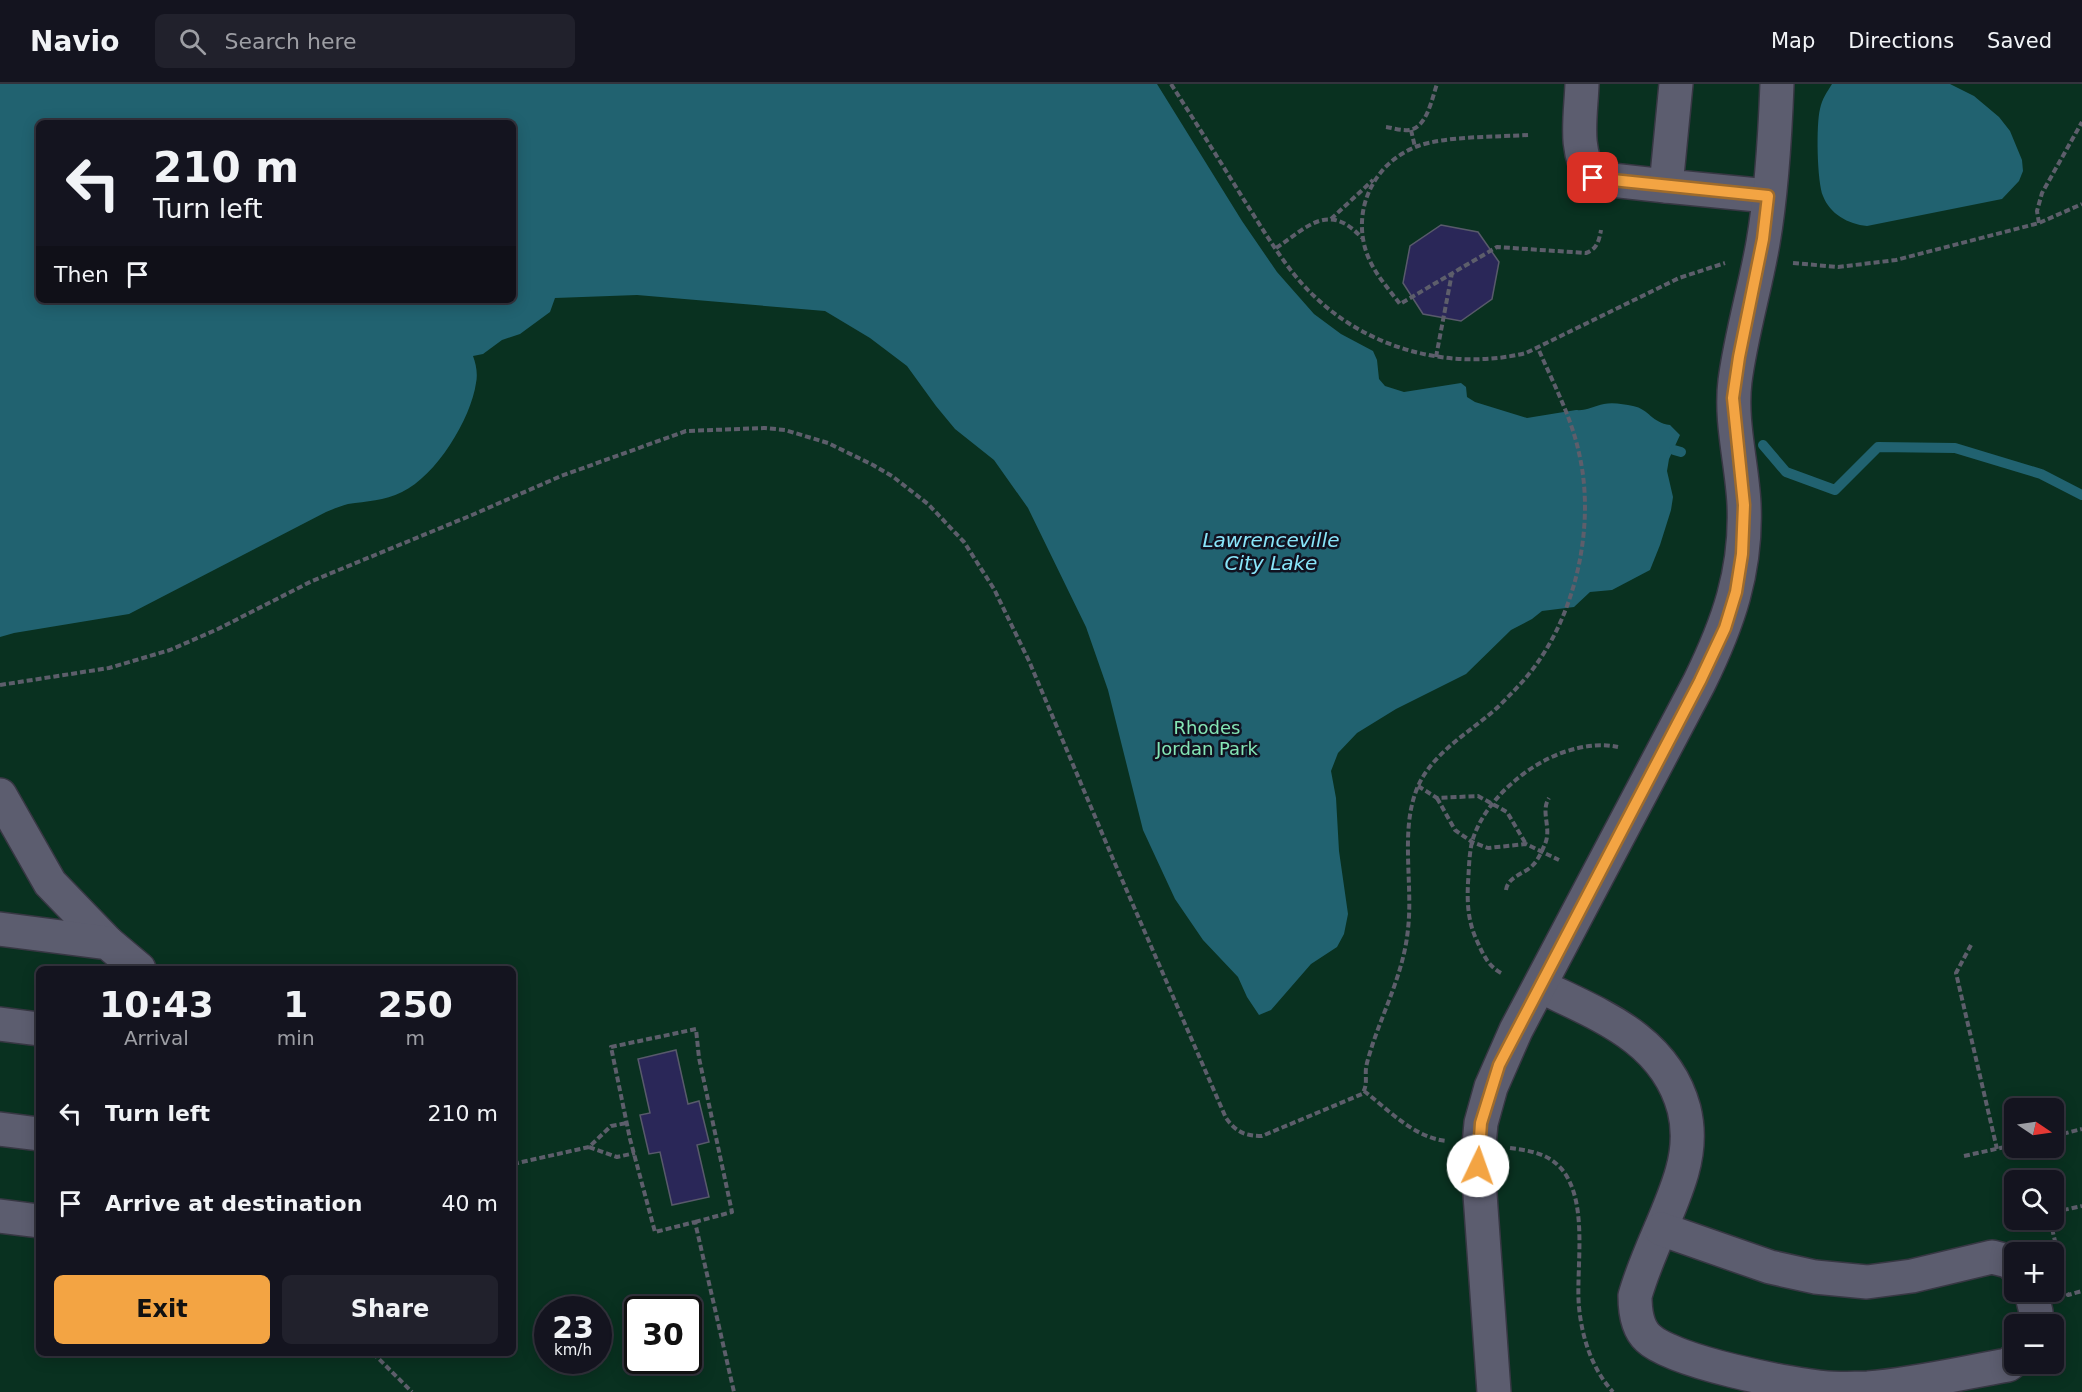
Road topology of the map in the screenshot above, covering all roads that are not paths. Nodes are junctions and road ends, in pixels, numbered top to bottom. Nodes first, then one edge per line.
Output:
1 (1582, 84) edge
2 (1676, 84) edge
3 (1777, 84) edge
4 (1666, 186) junction
5 (1768, 196) junction
6 (0, 795) edge
7 (0, 930) edge
8 (108, 944) junction
9 (135, 966) edge
10 (1540, 986) junction
11 (0, 1024) edge
12 (36, 1029) edge
13 (0, 1129) edge
14 (36, 1134) edge
15 (0, 1216) edge
16 (36, 1221) edge
17 (1661, 1229) junction
18 (2004, 1261) edge
19 (2004, 1366) edge
20 (1494, 1392) edge

1 - 4 street
2 - 4 street
3 - 5 street
4 - 5 street
5 - 10 street
6 - 8 street
7 - 8 street
8 - 9 street
10 - 17 street
10 - 20 street
11 - 12 street
13 - 14 street
15 - 16 street
17 - 18 street
17 - 19 street

